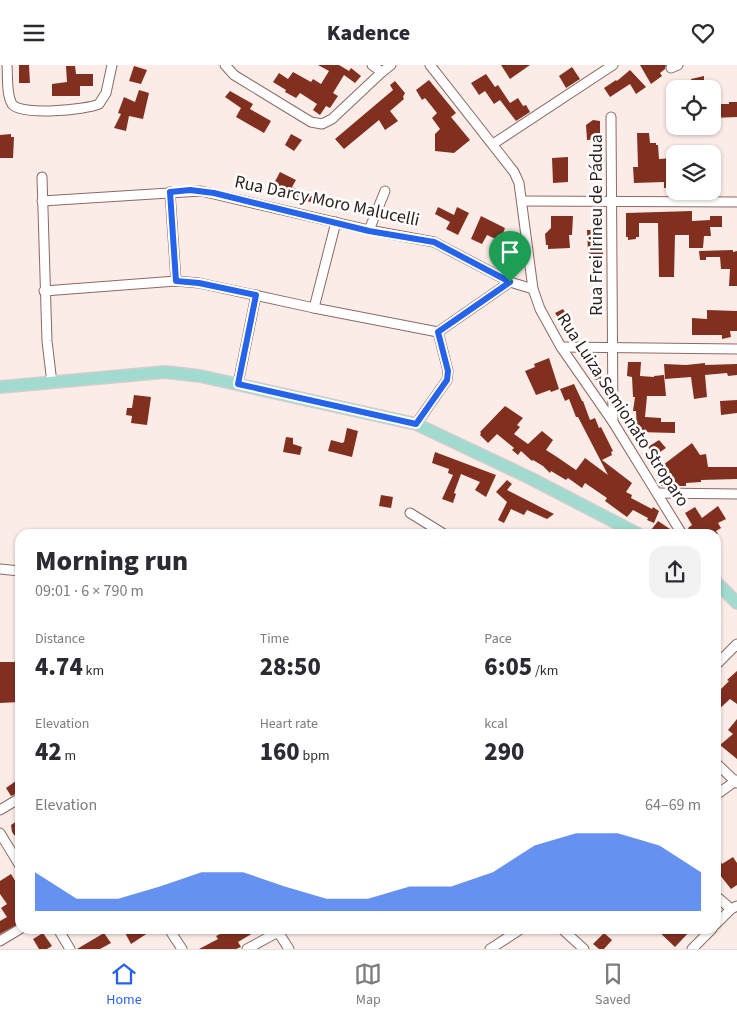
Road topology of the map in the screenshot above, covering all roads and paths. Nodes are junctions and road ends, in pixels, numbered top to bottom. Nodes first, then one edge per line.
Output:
1 (7, 65) edge
2 (112, 65) edge
3 (225, 65) edge
4 (372, 65) edge
5 (391, 65) edge
6 (430, 65) edge
7 (613, 65) edge
8 (382, 72) junction
9 (611, 117) dead end
10 (493, 144) junction
11 (42, 177) dead end
12 (385, 191) dead end
13 (170, 192) junction
14 (42, 201) junction
15 (522, 201) junction
16 (612, 201) junction
17 (737, 202) edge
18 (336, 222) junction
19 (369, 231) junction
20 (176, 281) junction
21 (510, 282) junction
22 (533, 289) junction
23 (44, 291) junction
24 (256, 295) junction
25 (314, 308) junction
26 (438, 332) junction
27 (561, 347) junction
28 (612, 348) junction
29 (737, 349) edge
30 (52, 383) junction
31 (238, 384) junction
32 (0, 387) edge
33 (613, 422) junction
34 (416, 424) junction
35 (658, 493) junction
36 (737, 494) edge
37 (410, 513) dead end
38 (436, 529) edge
39 (628, 529) edge
40 (679, 529) edge
41 (0, 569) edge
42 (15, 570) edge
43 (721, 587) edge
44 (737, 603) edge
45 (737, 644) edge
46 (721, 660) edge
47 (721, 767) edge
48 (737, 781) edge
49 (721, 792) edge
50 (15, 801) edge
51 (0, 810) edge
52 (0, 833) edge
53 (15, 857) edge
54 (721, 899) edge
55 (734, 908) edge
56 (721, 920) edge
57 (15, 932) edge
58 (61, 934) edge
59 (172, 934) edge
60 (274, 934) edge
61 (279, 934) edge
62 (513, 934) edge
63 (568, 934) edge
64 (707, 934) edge
65 (0, 941) edge
66 (70, 949) edge
67 (182, 949) edge
68 (247, 949) edge
69 (289, 949) edge
70 (490, 949) edge
71 (584, 949) edge
72 (692, 949) edge

1 - 2 street
3 - 8 street
4 - 8 street
5 - 8 street
6 - 10 street, Rua Luiza Semionato Stroparo
7 - 10 street
9 - 16 street, Rua Frei Irineu de Pádua
10 - 15 street, Rua Luiza Semionato Stroparo
11 - 14 street
12 - 19 street
13 - 14 street, Rua Darcy Moro Malucelli
13 - 18 street, Rua Darcy Moro Malucelli
13 - 20 street
14 - 23 street
15 - 16 street
15 - 22 street, Rua Luiza Semionato Stroparo
16 - 17 street
16 - 28 street, Rua Frei Irineu de Pádua
18 - 19 street, Rua Darcy Moro Malucelli
18 - 25 street
19 - 21 street, Rua Darcy Moro Malucelli
20 - 23 street
20 - 24 street
21 - 22 street, Rua Darcy Moro Malucelli
21 - 26 street
22 - 27 street, Rua Luiza Semionato Stroparo
23 - 30 street
24 - 25 street
24 - 31 street
25 - 26 street
26 - 34 street
27 - 28 street
27 - 33 street, Rua Luiza Semionato Stroparo
28 - 29 street
28 - 33 street, Rua Frei Irineu de Pádua
30 - 31 main road
30 - 32 main road
31 - 34 main road
33 - 35 street, Rua Luiza Semionato Stroparo
34 - 39 main road
35 - 36 street
35 - 40 street, Rua Luiza Semionato Stroparo
37 - 38 street
41 - 42 street
43 - 44 main road
45 - 46 street
47 - 48 street
48 - 49 street
50 - 51 street
52 - 53 street
54 - 55 street
55 - 56 street
57 - 65 street
58 - 66 street
59 - 67 street
60 - 68 street
61 - 69 street
62 - 70 street
63 - 71 street
64 - 72 street

